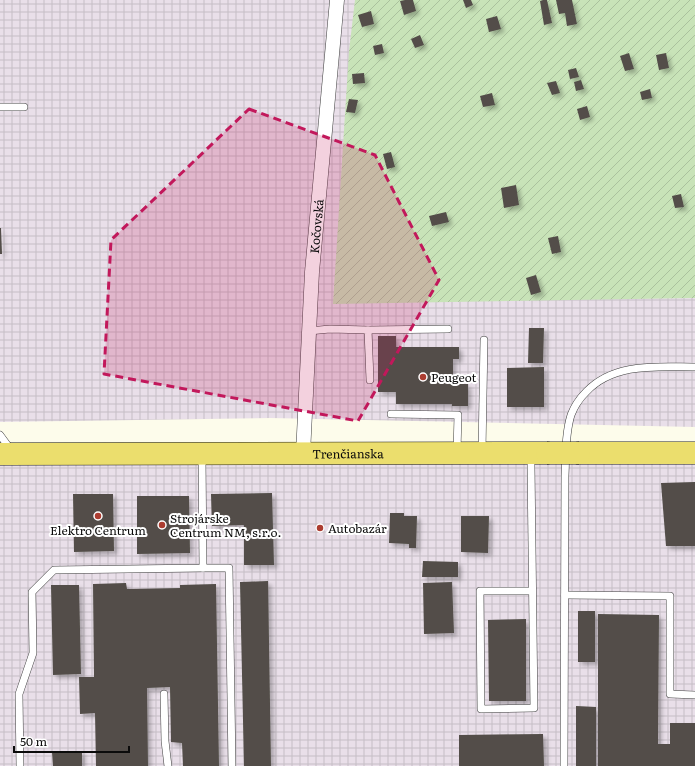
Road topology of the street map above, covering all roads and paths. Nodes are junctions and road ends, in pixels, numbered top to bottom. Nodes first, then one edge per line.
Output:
1 (337, 0) edge
2 (0, 107) edge
3 (24, 107) dead end
4 (448, 329) dead end
5 (368, 330) junction
6 (309, 331) junction
7 (484, 340) dead end
8 (695, 367) edge
9 (370, 380) dead end
10 (391, 414) dead end
11 (0, 435) edge
12 (457, 453) junction
13 (482, 453) junction
14 (539, 453) junction
15 (695, 453) edge
16 (7, 454) edge
17 (202, 454) junction
18 (302, 454) junction
19 (203, 568) junction
20 (532, 590) junction
21 (565, 595) junction
22 (164, 694) dead end
23 (695, 694) edge
24 (20, 766) edge
25 (168, 766) edge
26 (232, 766) edge
27 (564, 766) edge

1 - 6 street, Kočovská
2 - 3 lane
4 - 5 lane
5 - 6 lane
5 - 9 lane
6 - 18 street, Kočovská
7 - 13 lane
8 - 21 lane
10 - 12 lane
11 - 16 lane
12 - 13 main road, Trenčianska
12 - 18 main road, Trenčianska
13 - 14 main road, Trenčianska
14 - 15 main road, Trenčianska, bridge
14 - 20 lane
16 - 17 main road, Trenčianska
17 - 18 main road, Trenčianska
17 - 19 lane
19 - 24 lane
19 - 26 lane
20 - 20 lane
21 - 23 lane
21 - 27 lane
22 - 25 lane

